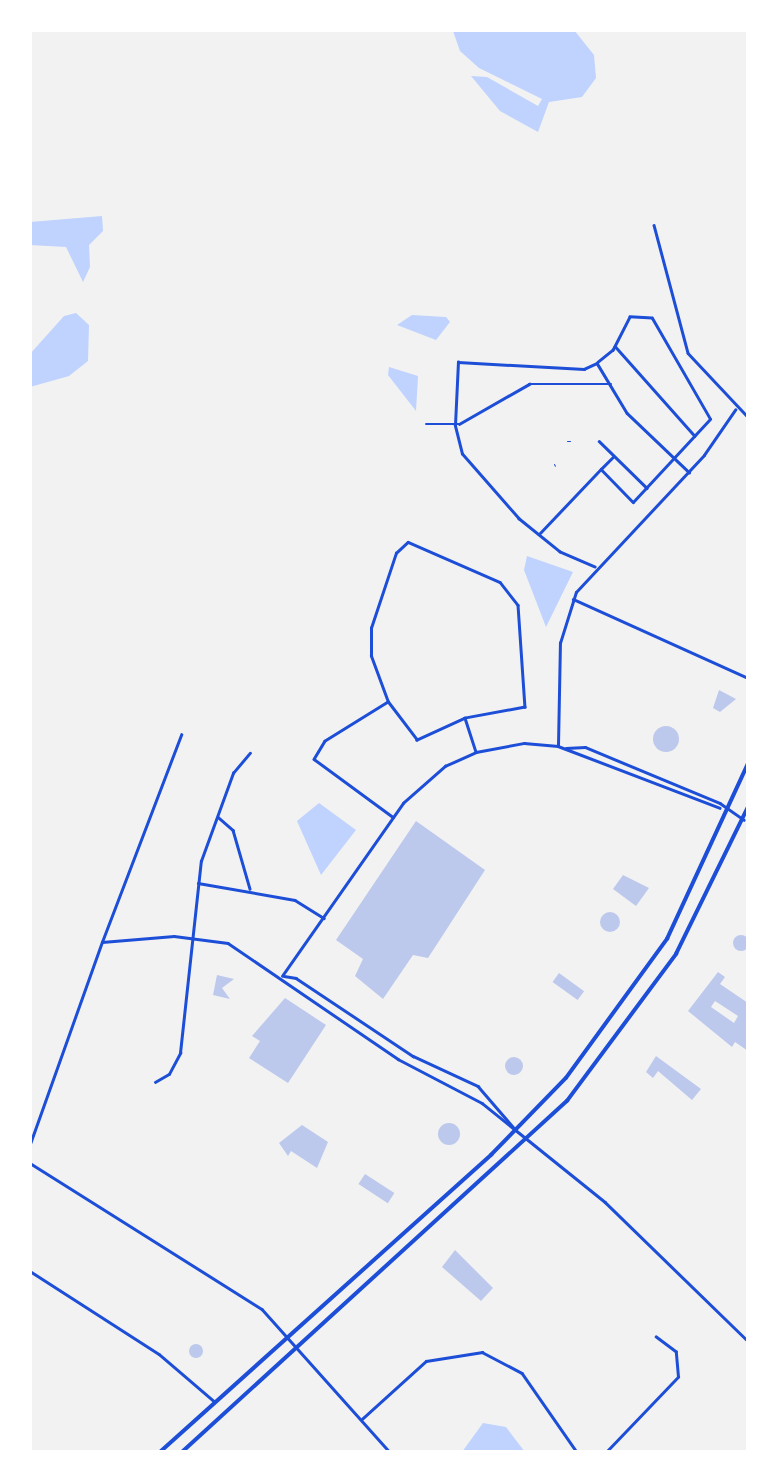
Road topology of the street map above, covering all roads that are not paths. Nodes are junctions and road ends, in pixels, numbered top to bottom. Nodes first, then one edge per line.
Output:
1 (654, 225) dead end
2 (615, 346) junction
3 (596, 363) junction
4 (611, 384) junction
5 (735, 410) junction
6 (748, 417) edge
7 (426, 424) dead end
8 (455, 425) junction
9 (695, 436) junction
10 (599, 441) dead end
11 (614, 456) junction
12 (675, 459) junction
13 (601, 469) junction
14 (689, 472) junction
15 (647, 488) junction
16 (540, 533) junction
17 (595, 567) junction
18 (573, 599) junction
19 (748, 678) edge
20 (388, 702) junction
21 (465, 718) junction
22 (181, 735) dead end
23 (558, 746) junction
24 (566, 748) junction
25 (476, 752) junction
26 (250, 753) dead end
27 (748, 764) edge
28 (748, 807) edge
29 (720, 808) junction
30 (729, 814) junction
31 (218, 817) junction
32 (393, 817) junction
33 (744, 820) junction
34 (198, 883) junction
35 (250, 889) junction
36 (324, 918) junction
37 (192, 937) junction
38 (102, 942) junction
39 (282, 976) junction
40 (155, 1082) dead end
41 (515, 1131) junction
42 (528, 1141) junction
43 (30, 1144) edge
44 (30, 1164) edge
45 (30, 1271) edge
46 (288, 1336) junction
47 (656, 1337) dead end
48 (748, 1341) edge
49 (297, 1349) junction
50 (214, 1401) junction
51 (362, 1419) junction
52 (160, 1452) edge
53 (182, 1452) edge
54 (390, 1452) edge
55 (577, 1452) edge
56 (606, 1452) edge

1 - 5 street
2 - 3 street
2 - 9 street
2 - 9 street
3 - 4 street
3 - 8 street
4 - 8 street
4 - 12 street
5 - 6 street
5 - 14 street
7 - 8 street
8 - 16 street
9 - 12 street
10 - 11 street
11 - 13 street
11 - 15 street
12 - 14 street
12 - 15 street
13 - 15 street
13 - 16 street
14 - 17 street
16 - 17 street
17 - 18 street
18 - 19 street
18 - 23 street
20 - 21 street
20 - 21 street
20 - 32 street
21 - 25 street
22 - 38 street
23 - 24 street
23 - 25 street
24 - 29 street
24 - 29 street
25 - 32 street
26 - 31 street
27 - 30 main road
28 - 33 main road
29 - 30 street
30 - 33 street
30 - 41 main road
31 - 34 street
31 - 35 street
32 - 36 street
33 - 42 main road
34 - 35 street
34 - 37 street
35 - 36 street
36 - 39 street
37 - 38 street
37 - 39 street
37 - 40 street
38 - 43 street
39 - 41 street
39 - 41 street
41 - 42 street
41 - 46 main road
42 - 48 street
42 - 49 main road
44 - 46 street
45 - 50 street
46 - 49 street
46 - 50 main road
47 - 56 street
49 - 51 street
49 - 53 main road
50 - 52 main road
51 - 54 street
51 - 55 street

